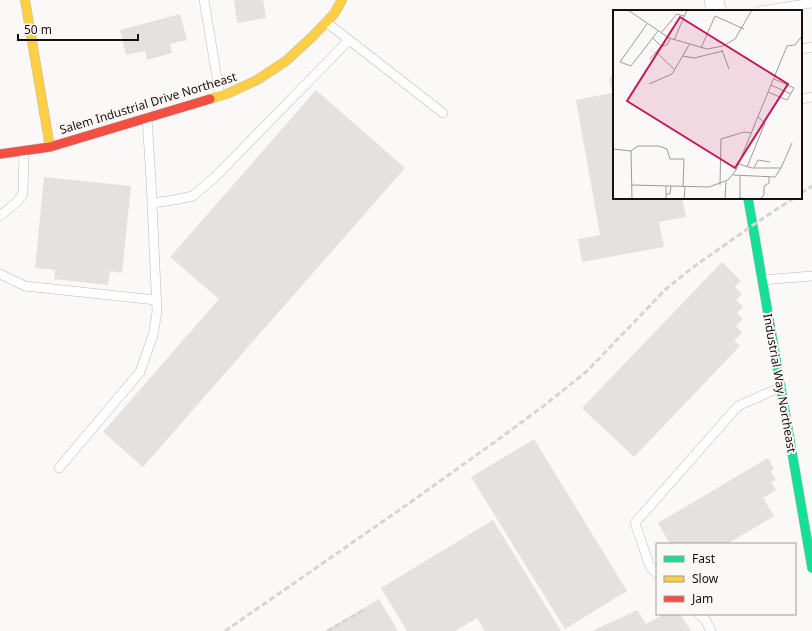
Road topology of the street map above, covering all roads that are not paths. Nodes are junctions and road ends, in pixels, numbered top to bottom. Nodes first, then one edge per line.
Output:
1 (25, 0) edge
2 (204, 0) edge
3 (342, 0) edge
4 (714, 0) edge
5 (812, 3) edge
6 (716, 10) edge
7 (766, 10) edge
8 (326, 22) junction
9 (349, 40) junction
10 (812, 47) edge
11 (802, 49) edge
12 (220, 96) junction
13 (812, 97) edge
14 (802, 99) edge
15 (443, 113) dead end
16 (146, 118) junction
17 (50, 147) junction
18 (24, 151) junction
19 (0, 154) edge
20 (748, 199) edge
21 (152, 203) junction
22 (0, 216) edge
23 (0, 274) edge
24 (812, 276) edge
25 (762, 280) junction
26 (156, 300) junction
27 (781, 387) junction
28 (59, 468) dead end
29 (812, 568) edge
30 (656, 573) edge
31 (700, 615) edge
32 (711, 631) edge

1 - 17 street
2 - 12 lane
3 - 8 street, Salem Industrial Drive Northeast
4 - 6 street
5 - 7 lane
8 - 9 lane
8 - 12 street, Salem Industrial Drive Northeast
9 - 15 lane
9 - 21 lane
10 - 11 lane
12 - 16 street, Salem Industrial Drive Northeast
13 - 14 lane
16 - 17 street, Salem Industrial Drive Northeast
16 - 21 lane
17 - 18 street, Salem Industrial Drive Northeast
18 - 19 street, Salem Industrial Drive Northeast
18 - 22 lane
20 - 25 street, Industrial Way Northeast
21 - 26 lane
23 - 26 lane
24 - 25 lane
25 - 27 street, Industrial Way Northeast
26 - 28 lane
27 - 29 street, Industrial Way Northeast
27 - 30 lane
31 - 32 lane

